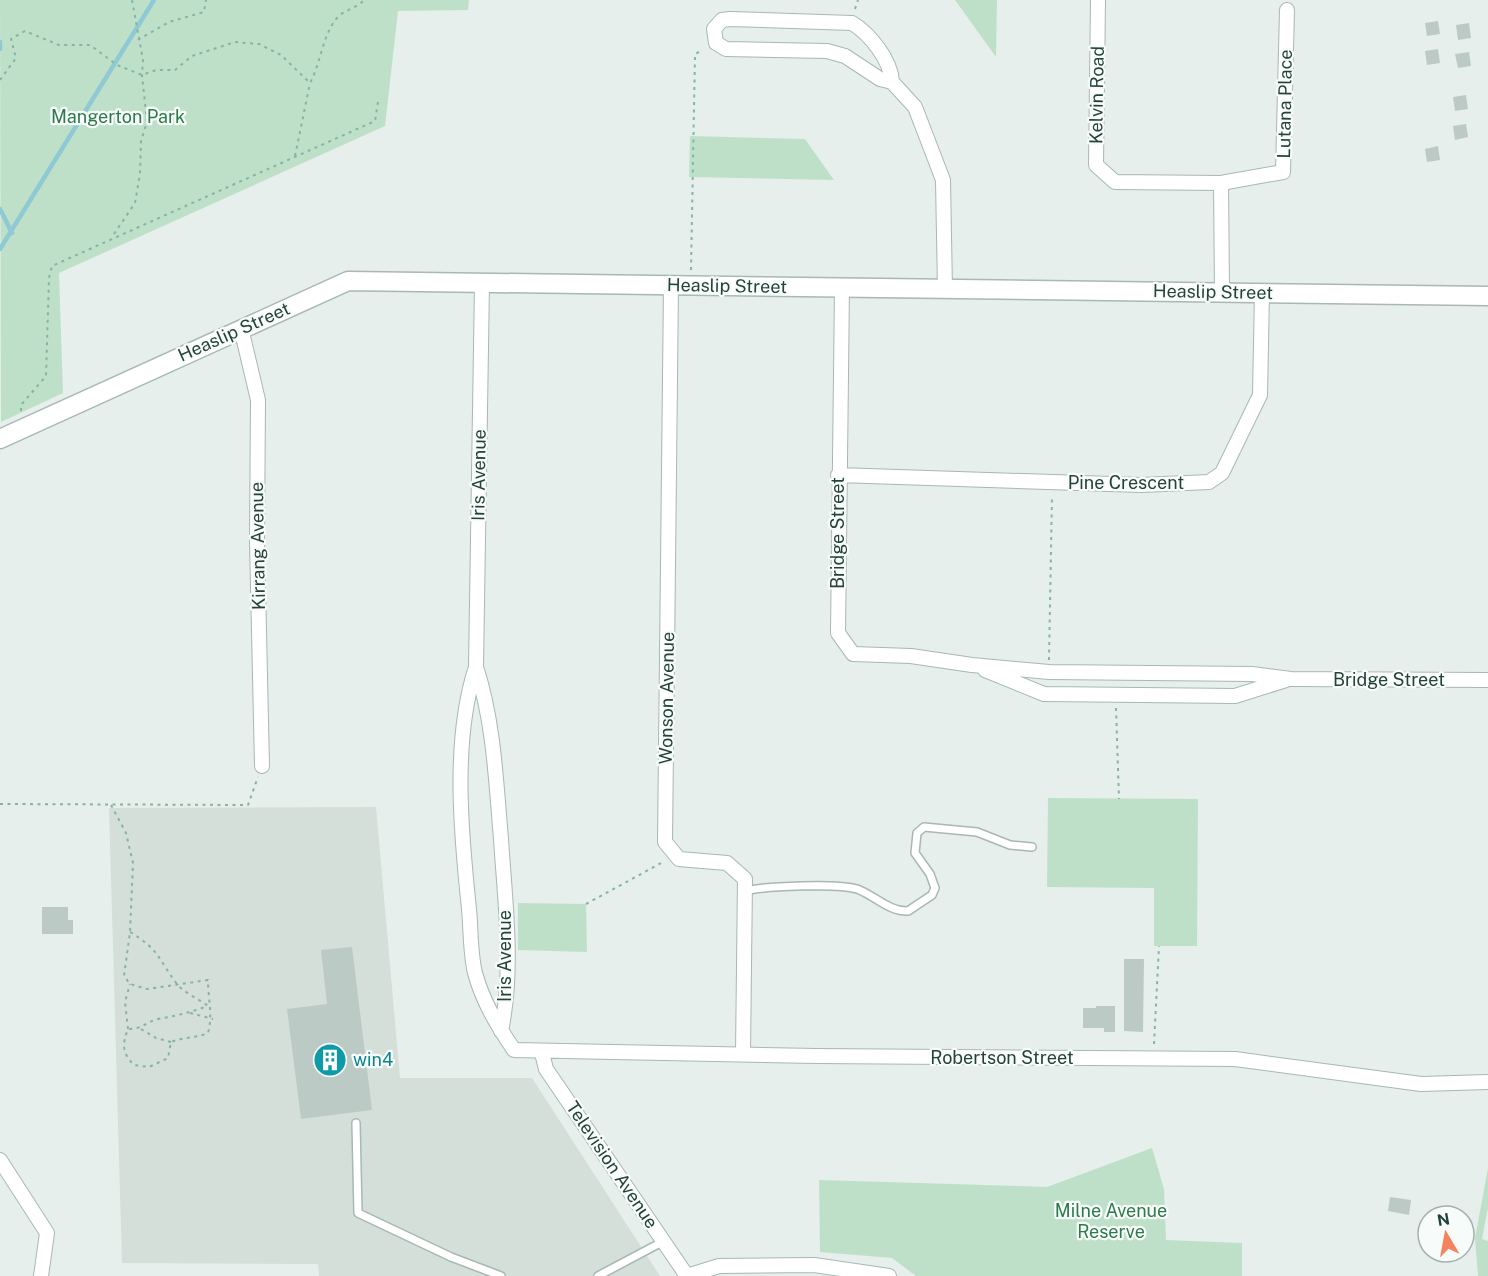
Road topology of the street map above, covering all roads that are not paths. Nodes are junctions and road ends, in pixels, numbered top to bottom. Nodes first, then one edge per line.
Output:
1 (1098, 0) edge
2 (1287, 10) dead end
3 (892, 82) junction
4 (1221, 183) junction
5 (482, 283) junction
6 (671, 285) junction
7 (842, 288) junction
8 (945, 290) junction
9 (1222, 292) junction
10 (1262, 293) junction
11 (1488, 296) edge
12 (242, 328) junction
13 (0, 439) edge
14 (838, 475) junction
15 (972, 665) junction
16 (476, 667) junction
17 (1291, 679) junction
18 (1488, 681) edge
19 (262, 766) road end
20 (1032, 848) dead end
21 (745, 891) junction
22 (501, 1031) junction
23 (514, 1050) joint
24 (542, 1053) junction
25 (743, 1054) junction
26 (1488, 1083) edge
27 (356, 1123) dead end
28 (0, 1160) edge
29 (664, 1241) junction
30 (41, 1276) edge
31 (501, 1276) edge
32 (598, 1276) edge
33 (687, 1276) edge
34 (889, 1276) edge

1 - 4 street, Kelvin Road
2 - 4 street, Lutana Place
3 - 3 street
3 - 8 street
4 - 9 street
5 - 6 street, Heaslip Street
5 - 12 street, Heaslip Street
5 - 16 street, Iris Avenue
6 - 7 street, Heaslip Street
6 - 21 street, Wonson Avenue
7 - 8 street, Heaslip Street
7 - 14 street, Bridge Street
8 - 9 street, Heaslip Street
9 - 10 street, Heaslip Street
10 - 11 street, Heaslip Street
10 - 14 street, Pine Crescent
12 - 13 street, Heaslip Street
12 - 19 street, Kirrang Avenue
14 - 15 street, Bridge Street
15 - 17 street, Bridge Street
15 - 17 street, Bridge Street
16 - 22 street, Iris Avenue
16 - 22 street, Iris Avenue
17 - 18 street, Bridge Street
20 - 21 lane
21 - 25 street
22 - 23 street, Iris Avenue
23 - 24 street, Robertson Street
24 - 25 street, Robertson Street
24 - 29 street, Television Avenue
25 - 26 street, Robertson Street
27 - 31 lane
28 - 30 street
29 - 32 lane
29 - 33 street, Television Avenue
33 - 34 street

